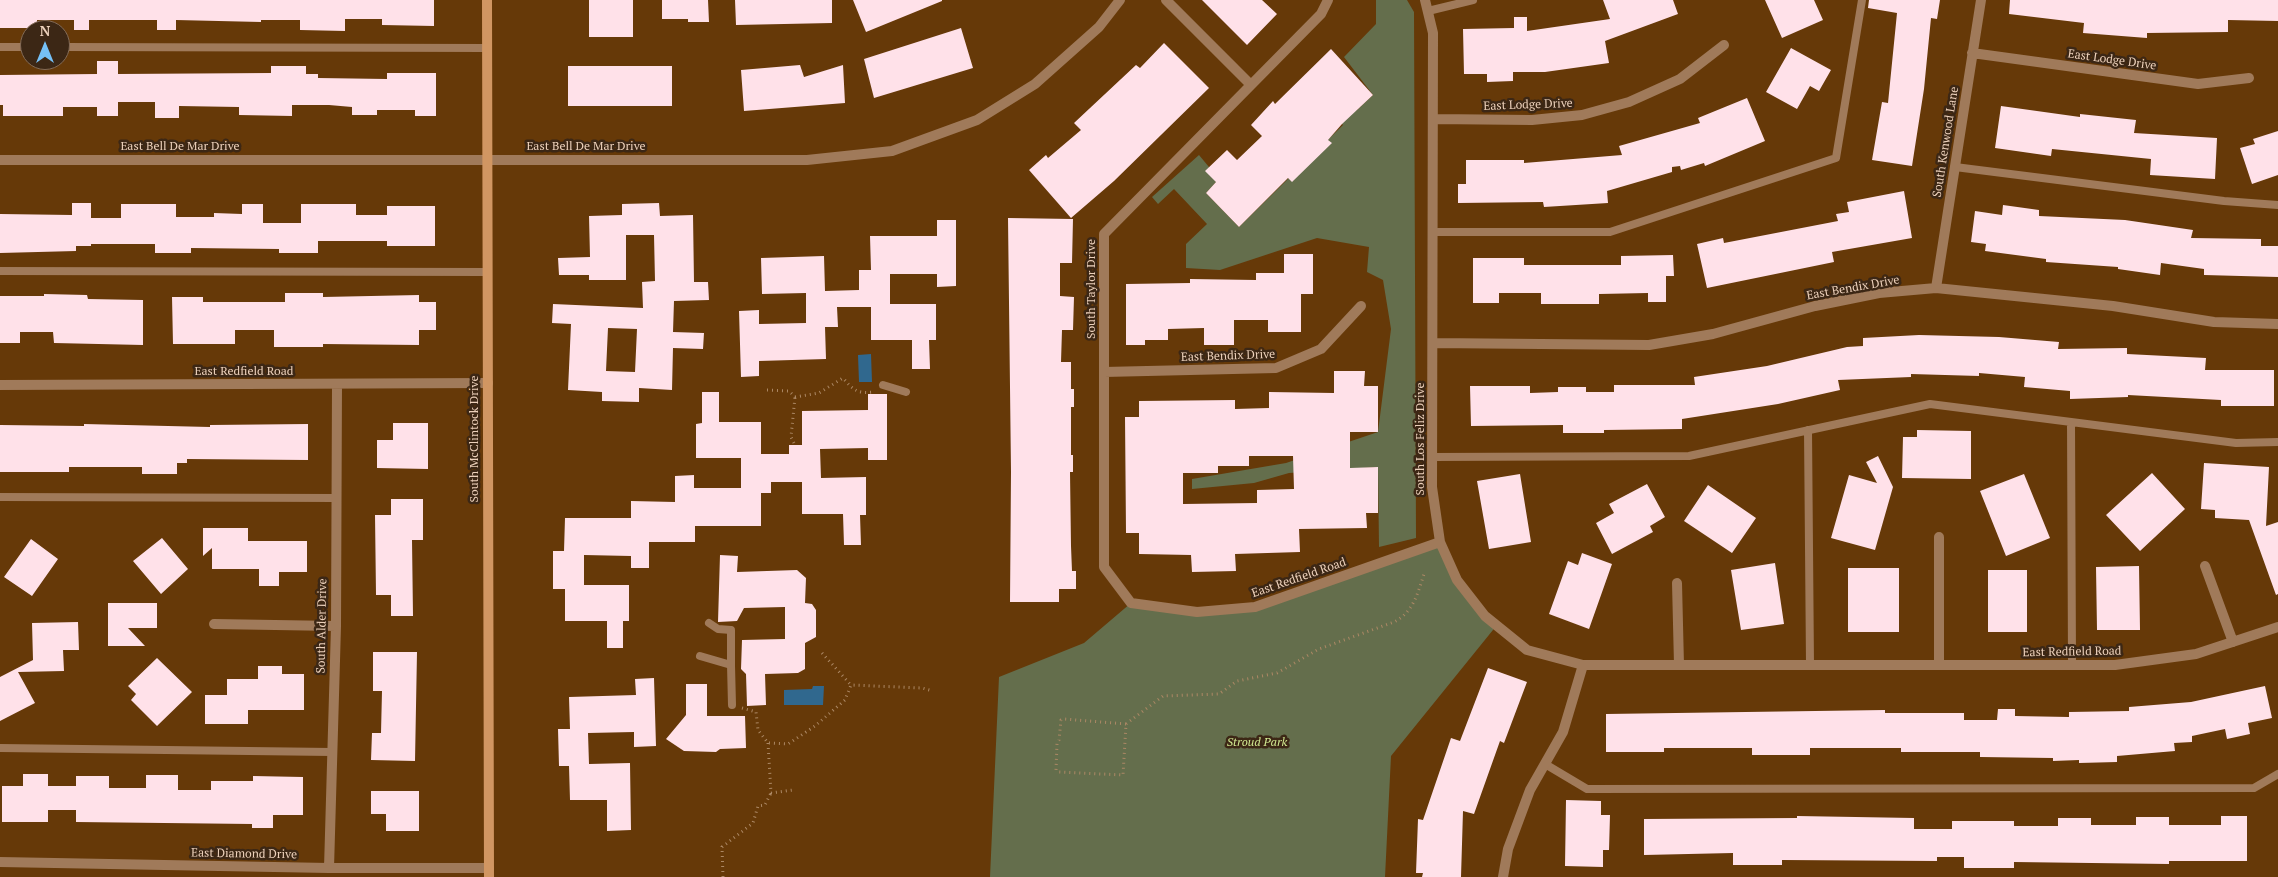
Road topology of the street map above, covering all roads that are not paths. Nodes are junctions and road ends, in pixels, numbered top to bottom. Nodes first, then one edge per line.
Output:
1 (487, 0) edge
2 (1120, 0) edge
3 (1166, 0) edge
4 (1328, 0) edge
5 (1425, 0) edge
6 (1473, 0) edge
7 (1862, 0) edge
8 (1981, 0) edge
9 (1428, 12) junction
10 (1724, 44) dead end
11 (0, 47) edge
12 (20, 47) edge
13 (70, 47) edge
14 (487, 48) junction
15 (1972, 53) junction
16 (2249, 78) dead end
17 (1250, 84) junction
18 (1434, 119) junction
19 (487, 159) junction
20 (0, 160) edge
21 (1955, 167) junction
22 (2278, 205) edge
23 (1434, 232) junction
24 (0, 271) edge
25 (487, 272) junction
26 (1936, 288) junction
27 (1361, 306) dead end
28 (2278, 324) edge
29 (1434, 342) junction
30 (1104, 372) junction
31 (488, 383) junction
32 (0, 385) edge
33 (338, 385) junction
34 (882, 385) road end
35 (906, 392) dead end
36 (2070, 422) junction
37 (1808, 430) junction
38 (2278, 442) edge
39 (1432, 457) junction
40 (0, 497) edge
41 (336, 498) junction
42 (1939, 537) dead end
43 (1440, 542) junction
44 (2205, 566) dead end
45 (1677, 583) dead end
46 (1131, 603) joint
47 (709, 623) dead end
48 (214, 624) dead end
49 (336, 626) junction
50 (2278, 628) edge
51 (2233, 642) junction
52 (700, 656) dead end
53 (731, 665) junction
54 (1583, 665) junction
55 (1679, 665) junction
56 (1810, 665) junction
57 (1939, 665) junction
58 (2072, 665) junction
59 (732, 705) road end
60 (0, 748) edge
61 (332, 752) junction
62 (1545, 764) junction
63 (2278, 774) edge
64 (0, 862) edge
65 (329, 868) junction
66 (489, 873) edge
67 (1503, 877) edge

1 - 14 main road, South McClintock Drive
2 - 19 street, East Bell De Mar Drive
3 - 17 street
4 - 17 street, South Taylor Drive
5 - 9 street, South Los Feliz Drive
6 - 9 lane
7 - 23 lane
8 - 15 street, South Kenwood Lane
9 - 18 street, South Los Feliz Drive
10 - 18 street, East Lodge Drive
11 - 12 lane
13 - 14 lane
14 - 19 main road, South McClintock Drive
15 - 16 street, East Lodge Drive
15 - 21 street, South Kenwood Lane
17 - 30 street, South Taylor Drive
18 - 23 street, South Los Feliz Drive
19 - 20 street, East Bell De Mar Drive
19 - 25 main road, South McClintock Drive
21 - 22 lane
21 - 26 street, South Kenwood Lane
23 - 29 street, South Los Feliz Drive
24 - 25 lane
25 - 31 main road, South McClintock Drive
26 - 28 street, East Bendix Drive
26 - 29 street, East Bendix Drive
27 - 30 street, East Bendix Drive
29 - 39 street, South Los Feliz Drive
30 - 46 street, South Taylor Drive
31 - 33 street, East Redfield Road
31 - 66 main road, South McClintock Drive
32 - 33 street, East Redfield Road
33 - 41 street, South Alder Drive
34 - 35 lane
36 - 37 lane
36 - 38 lane
36 - 58 lane
37 - 39 lane
37 - 56 lane
39 - 43 street, South Los Feliz Drive
40 - 41 lane
41 - 49 street, South Alder Drive
42 - 57 street
43 - 46 street, East Redfield Road
43 - 54 street, South Los Feliz Drive
44 - 51 street
45 - 55 street
47 - 53 lane
48 - 49 street
49 - 61 street, South Alder Drive
50 - 51 street, East Redfield Road
51 - 58 street, East Redfield Road
52 - 53 lane
53 - 59 lane
54 - 55 street, East Redfield Road
54 - 62 street
55 - 56 street, East Redfield Road
56 - 57 street, East Redfield Road
57 - 58 street, East Redfield Road
60 - 61 lane
61 - 65 street, South Alder Drive
62 - 63 lane
62 - 67 street
64 - 65 street, East Diamond Drive
65 - 66 street, East Diamond Drive

